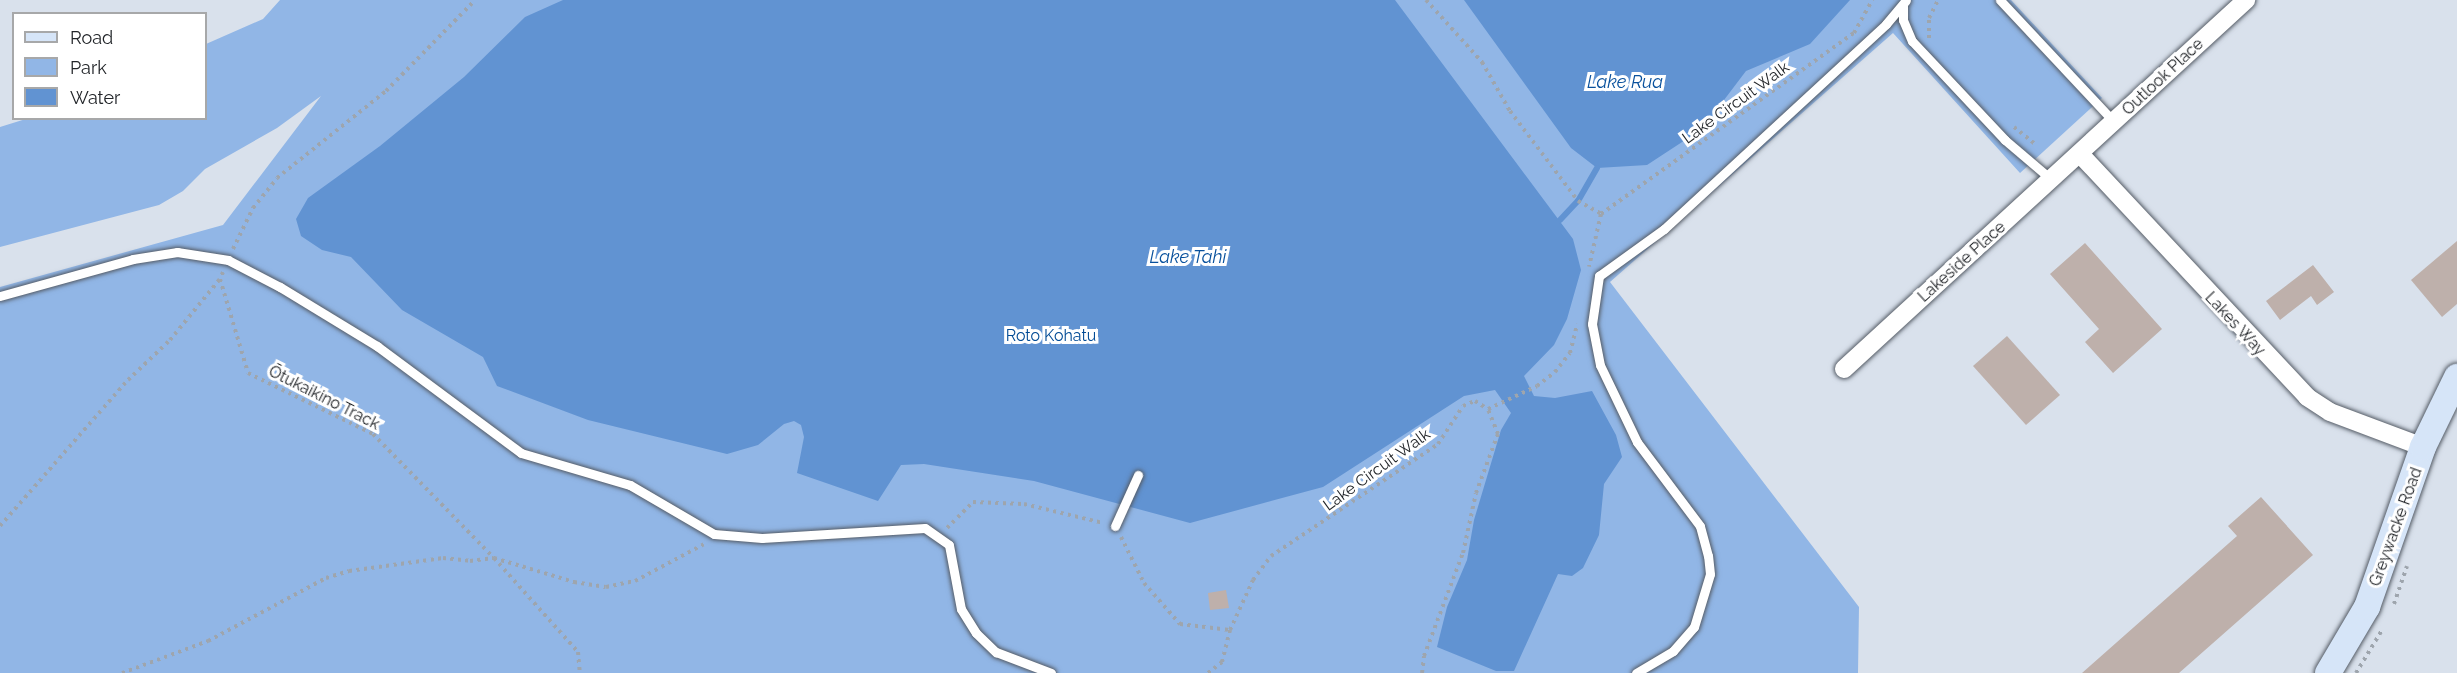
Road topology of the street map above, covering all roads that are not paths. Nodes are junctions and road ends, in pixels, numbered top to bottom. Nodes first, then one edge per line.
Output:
1 (2000, 0) edge
2 (2246, 0) edge
3 (1904, 2) edge
4 (2114, 122) junction
5 (2080, 154) junction
6 (2052, 180) junction
7 (0, 296) edge
8 (1844, 369) dead end
9 (2457, 376) edge
10 (2423, 447) junction
11 (1138, 475) dead end
12 (1115, 526) road end
13 (1051, 673) edge
14 (1636, 673) edge
15 (2328, 673) edge

1 - 4 lane
2 - 4 street, Outlook Place
3 - 6 lane
3 - 14 lane
4 - 5 street, Outlook Place
5 - 6 street, Lakeside Place
5 - 10 street, Lakes Way
6 - 8 street, Lakeside Place
7 - 13 lane
9 - 10 street, Greywacke Road
10 - 15 street, Greywacke Road
11 - 12 lane

